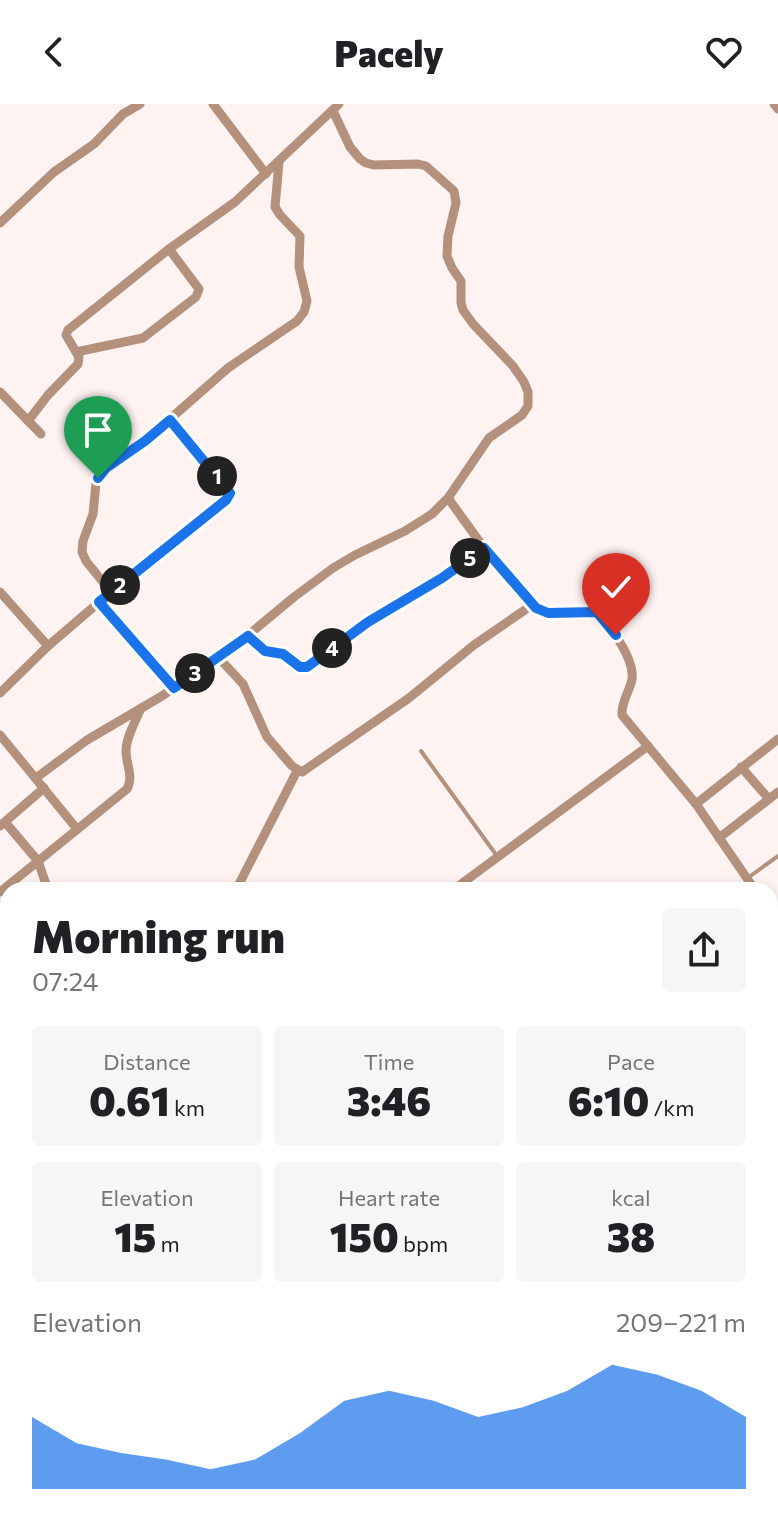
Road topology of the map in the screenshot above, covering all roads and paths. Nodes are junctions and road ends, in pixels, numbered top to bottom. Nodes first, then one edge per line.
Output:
1 (140, 104) edge
2 (213, 104) edge
3 (774, 104) edge
4 (336, 108) edge
5 (778, 109) edge
6 (279, 162) junction
7 (266, 174) junction
8 (0, 223) edge
9 (169, 249) junction
10 (76, 352) junction
11 (0, 392) edge
12 (170, 420) junction
13 (28, 421) junction
14 (41, 434) dead end
15 (448, 498) junction
16 (484, 548) junction
17 (0, 592) edge
18 (111, 592) junction
19 (99, 602) junction
20 (532, 605) junction
21 (248, 636) junction
22 (48, 646) junction
23 (218, 657) junction
24 (174, 688) junction
25 (0, 693) edge
26 (141, 708) junction
27 (0, 735) edge
28 (778, 739) edge
29 (648, 746) junction
30 (421, 751) dead end
31 (741, 767) junction
32 (297, 771) junction
33 (36, 778) junction
34 (44, 788) junction
35 (778, 792) edge
36 (769, 799) junction
37 (696, 804) junction
38 (2, 824) edge
39 (77, 829) junction
40 (719, 838) junction
41 (778, 856) edge
42 (497, 857) junction
43 (38, 861) junction
44 (747, 879) junction
45 (12, 882) edge
46 (45, 882) edge
47 (240, 882) edge
48 (464, 882) edge
49 (749, 882) edge

1 - 8 street
2 - 7 street
3 - 5 street
4 - 6 street
4 - 15 street
6 - 7 street
6 - 12 street
7 - 9 street
9 - 10 street
9 - 10 street
10 - 13 street
11 - 13 street
12 - 18 street
12 - 18 street
13 - 14 street
15 - 16 street
15 - 21 street
16 - 20 street
16 - 21 street
17 - 22 street
18 - 19 street
19 - 22 street
19 - 24 street
20 - 29 street
20 - 32 street
21 - 23 street
22 - 25 street
23 - 24 street
23 - 32 street
24 - 26 street
26 - 33 street
26 - 39 street
27 - 33 street
28 - 31 street
29 - 37 street
29 - 42 street
30 - 42 lane
31 - 36 street
31 - 37 street
32 - 47 street
33 - 34 street
34 - 38 street
34 - 39 street
35 - 36 street
36 - 40 street
37 - 40 street
38 - 43 street
39 - 43 street
40 - 44 street
41 - 44 lane
42 - 48 street
43 - 45 street
43 - 46 street
44 - 49 street

